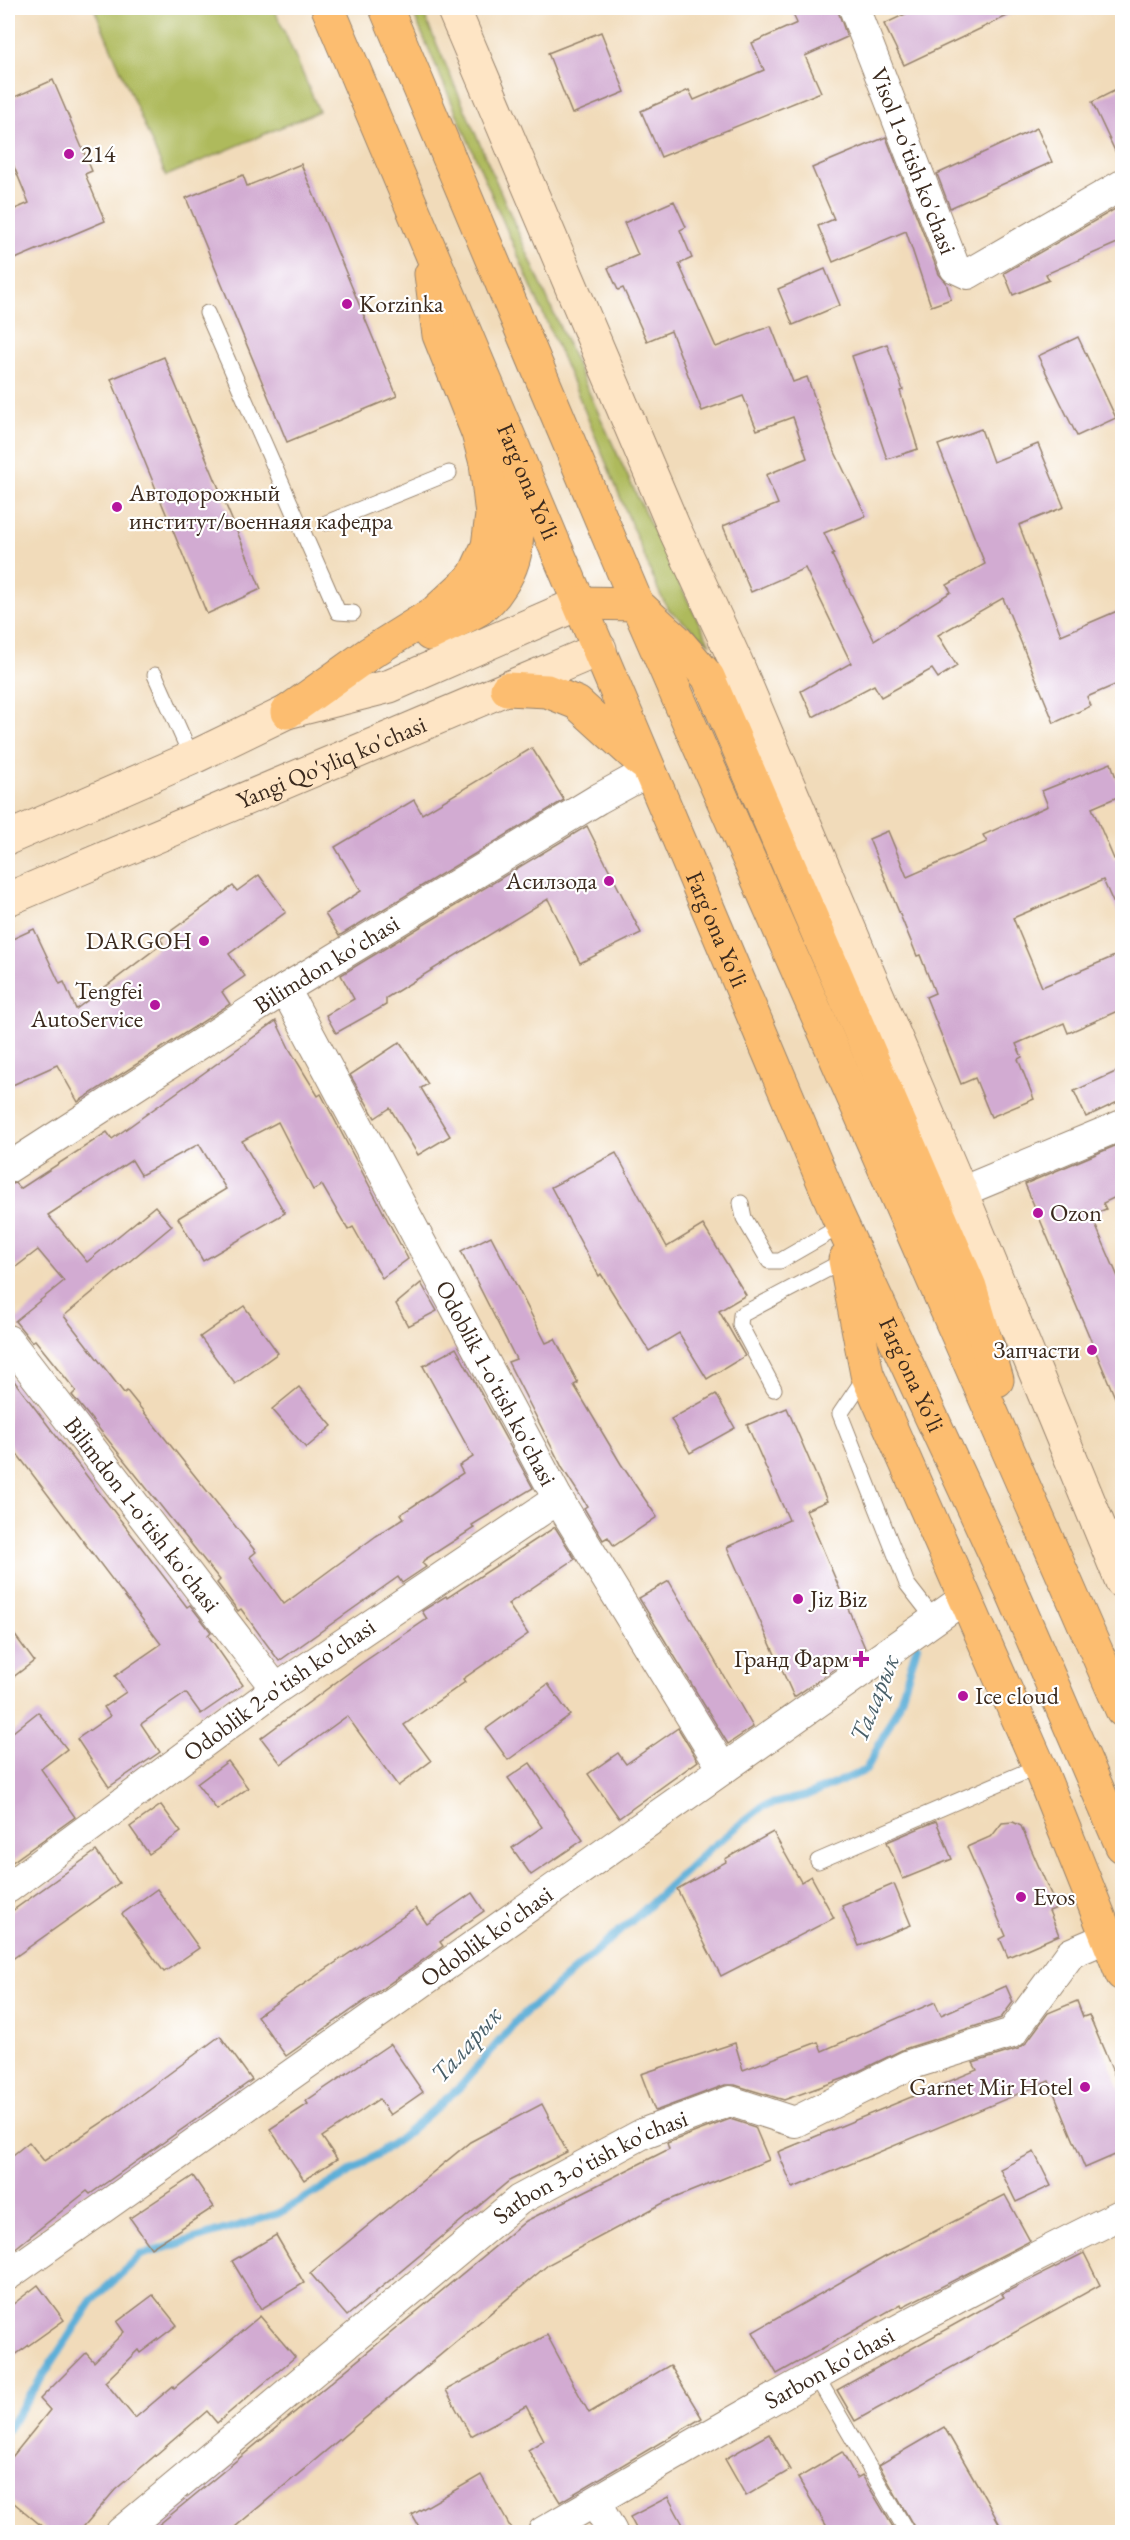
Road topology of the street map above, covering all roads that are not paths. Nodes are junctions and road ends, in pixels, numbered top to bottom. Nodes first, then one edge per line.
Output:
1 (328, 8) edge
2 (386, 8) edge
3 (453, 8) edge
4 (854, 8) edge
5 (1122, 185) edge
6 (426, 234) junction
7 (207, 313) dead end
8 (449, 473) dead end
9 (326, 523) dead end
10 (580, 603) junction
11 (637, 604) junction
12 (353, 613) dead end
13 (600, 649) junction
14 (156, 675) dead end
15 (507, 689) junction
16 (287, 712) junction
17 (192, 758) junction
18 (651, 770) junction
19 (8, 838) edge
20 (8, 899) edge
21 (285, 989) junction
22 (1122, 1125) edge
23 (8, 1168) edge
24 (961, 1192) junction
25 (741, 1203) dead end
26 (838, 1221) junction
27 (845, 1260) junction
28 (8, 1340) edge
29 (867, 1374) junction
30 (774, 1389) dead end
31 (558, 1499) junction
32 (1120, 1568) edge
33 (965, 1599) junction
34 (935, 1620) junction
35 (276, 1689) junction
36 (1122, 1710) edge
37 (1039, 1766) junction
38 (723, 1769) junction
39 (1122, 1846) edge
40 (818, 1861) dead end
41 (8, 1888) edge
42 (1106, 1938) junction
43 (1122, 1974) edge
44 (1122, 2214) edge
45 (8, 2275) edge
46 (815, 2374) junction
47 (595, 2502) junction
48 (121, 2532) edge
49 (543, 2532) edge
50 (612, 2532) edge
51 (907, 2532) edge

1 - 6 main road, Farg'ona Yo'li
2 - 11 main road
3 - 24 street
4 - 5 street, Visol 1-o'tish ko'chasi
6 - 10 main road, Farg'ona Yo'li
6 - 16 main road
7 - 12 lane
8 - 9 lane
10 - 11 main road
10 - 13 main road, Farg'ona Yo'li
10 - 16 street, Yangi Qo'yliq ko'chasi
11 - 13 main road, Yangi Qo'yliq ko'chasi
11 - 36 main road
13 - 15 street, Yangi Qo'yliq ko'chasi
13 - 18 main road, Farg'ona Yo'li
14 - 17 lane
15 - 18 main road
15 - 20 street, Yangi Qo'yliq ko'chasi
16 - 17 street, Yangi Qo'yliq ko'chasi
17 - 19 street, Yangi Qo'yliq ko'chasi
18 - 21 street, Bilimdon ko'chasi
18 - 26 main road, Farg'ona Yo'li
21 - 23 street, Bilimdon ko'chasi
21 - 31 street, Odoblik 1-o'tish ko'chasi
22 - 24 street
24 - 32 street
25 - 26 lane
26 - 27 main road
26 - 39 main road, Farg'ona Yo'li
27 - 29 main road
27 - 30 lane
28 - 35 street, Bilimdon 1-o'tish ko'chasi
29 - 33 main road
29 - 34 lane
31 - 35 street, Odoblik 2-o'tish ko'chasi
31 - 38 street, Odoblik 1-o'tish ko'chasi
33 - 34 street, Odoblik ko'chasi
33 - 37 main road
34 - 38 street, Odoblik ko'chasi
35 - 41 street, Odoblik 2-o'tish ko'chasi
37 - 40 lane
37 - 42 main road
38 - 45 street, Odoblik ko'chasi
42 - 43 main road
42 - 48 street, Sarbon 3-o'tish ko'chasi
44 - 46 street, Sarbon ko'chasi
46 - 47 street, Sarbon ko'chasi
46 - 51 lane
47 - 49 street, Sarbon ko'chasi
47 - 50 street

